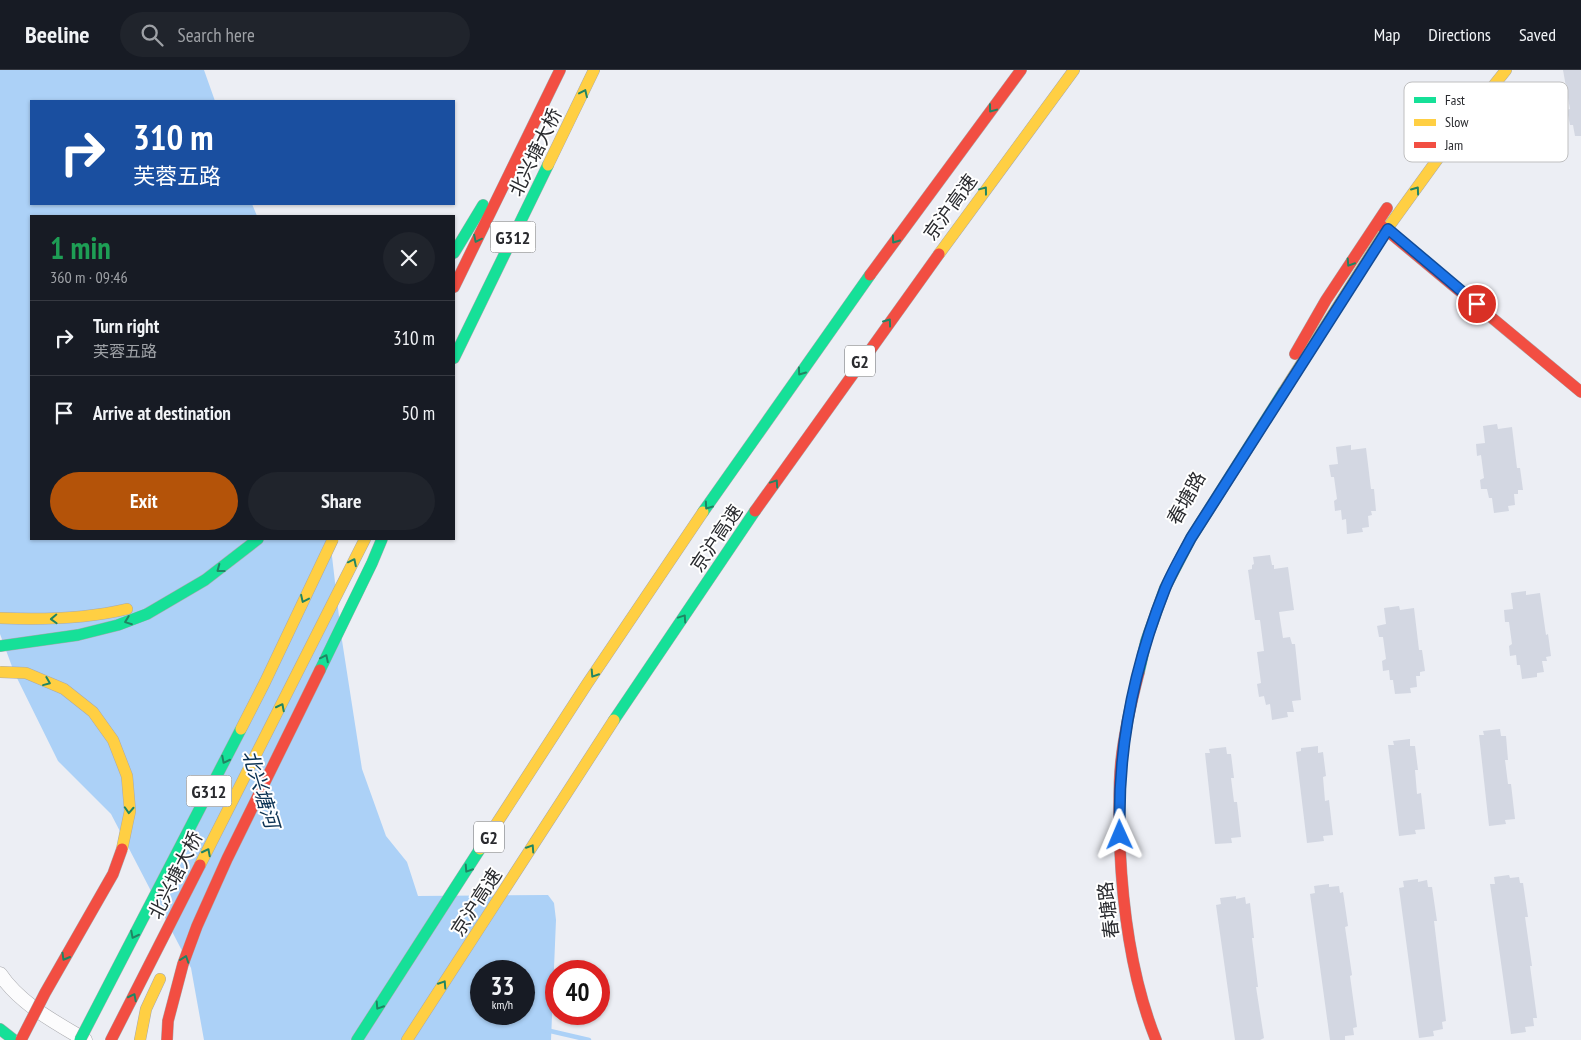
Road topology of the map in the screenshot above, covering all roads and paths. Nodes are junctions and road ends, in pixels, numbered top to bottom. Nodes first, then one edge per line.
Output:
1 (560, 70) edge
2 (594, 70) edge
3 (1021, 70) edge
4 (1074, 70) edge
5 (1506, 70) edge
6 (1496, 82) edge
7 (545, 102) junction
8 (1436, 162) edge
9 (1394, 198) dead end
10 (1377, 222) junction
11 (1388, 229) junction
12 (455, 252) edge
13 (455, 285) edge
14 (456, 363) edge
15 (1581, 392) edge
16 (257, 540) edge
17 (333, 540) edge
18 (364, 540) edge
19 (382, 540) edge
20 (171, 599) junction
21 (0, 618) edge
22 (0, 646) edge
23 (0, 672) edge
24 (227, 859) junction
25 (178, 943) dead end
26 (166, 968) dead end
27 (0, 974) edge
28 (0, 1029) edge
29 (14, 1040) edge
30 (21, 1040) edge
31 (80, 1040) edge
32 (85, 1040) edge
33 (111, 1040) edge
34 (140, 1040) edge
35 (166, 1040) edge
36 (357, 1040) edge
37 (406, 1040) edge
38 (1147, 1040) edge
39 (1156, 1040) edge

1 - 7 main road, 北兴塘大桥 / G312
14 -> 2 main road, 北兴塘大桥 / G312
3 -> 36 main road, 京沪高速 / G2
37 -> 4 main road, 京沪高速 / G2
6 -> 5 main road, 春塘路
7 - 12 main road
7 -> 13 main road, 北兴塘大桥 / G312
11 -> 8 main road, 春塘路
9 - 10 main road, 春塘路
10 - 11 main road
10 -> 38 main road, 春塘路
11 - 15 main road
11 - 39 main road, 春塘路
16 -> 20 main road
17 -> 31 main road, 北兴塘大桥 / G312, bridge
33 -> 18 main road, 北兴塘大桥 / G312
24 -> 19 main road
20 -> 21 main road
20 -> 22 main road
23 -> 30 main road, bridge
24 - 25 main road
35 -> 24 main road
26 - 34 main road
27 - 32 street
28 - 29 main road

